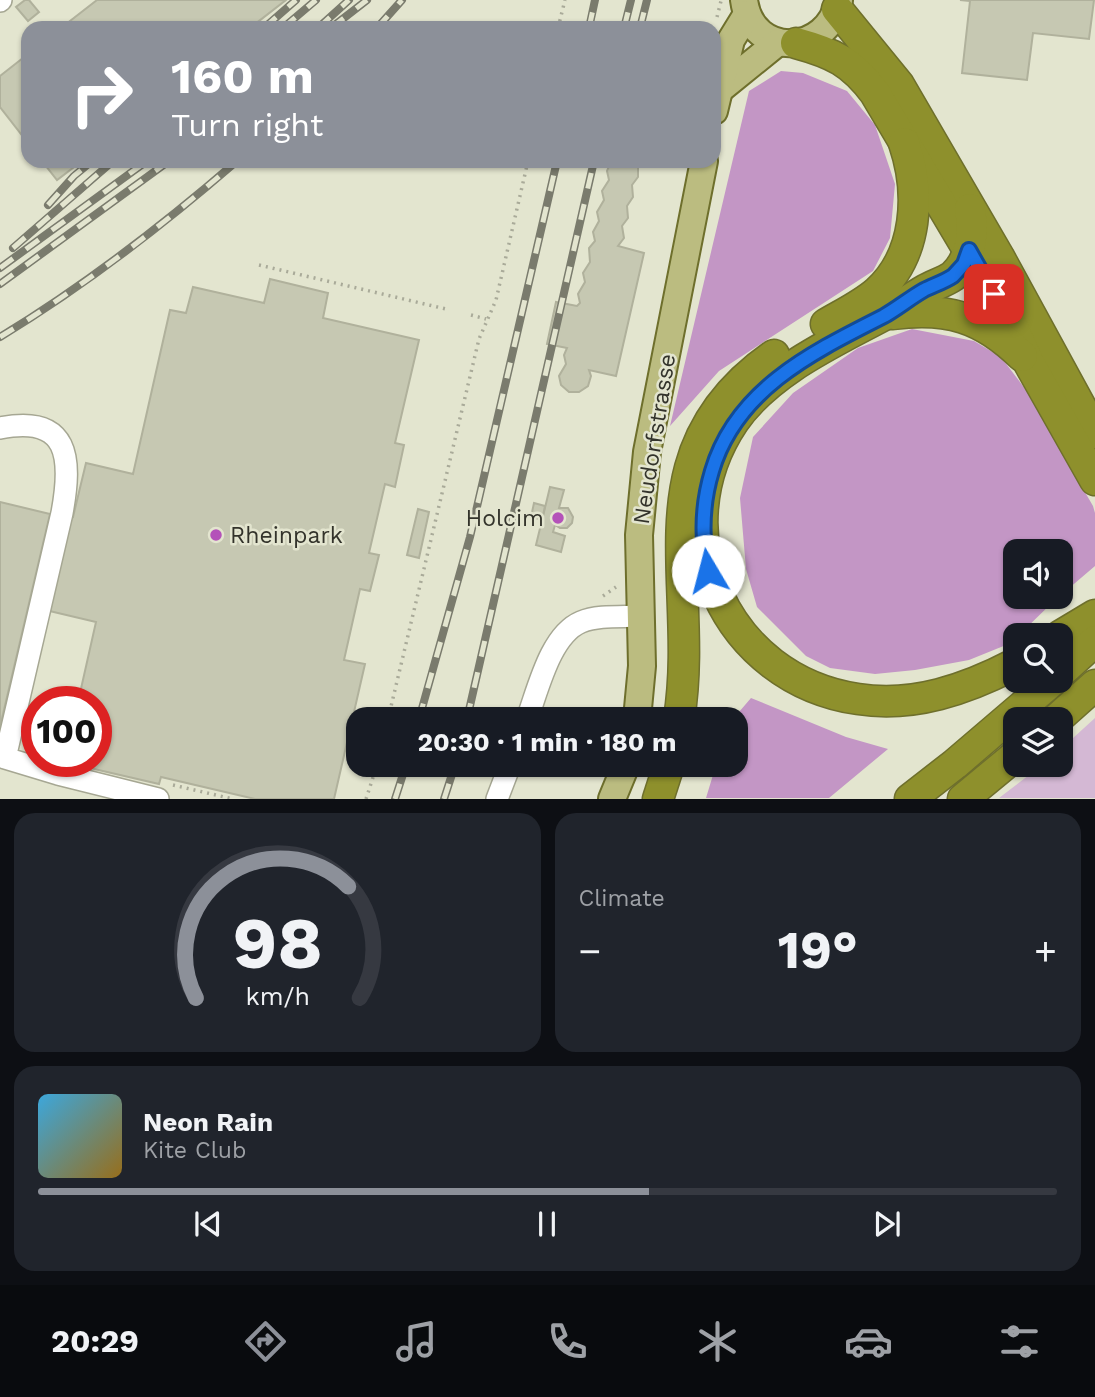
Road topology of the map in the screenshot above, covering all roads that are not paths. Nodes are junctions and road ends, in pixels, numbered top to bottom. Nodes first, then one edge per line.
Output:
1 (838, 5) edge
2 (746, 7) edge
3 (787, 43) junction
4 (721, 80) edge
5 (721, 96) edge
6 (904, 143) junction
7 (703, 168) edge
8 (970, 209) junction
9 (969, 250) junction
10 (885, 315) junction
11 (1030, 365) junction
12 (0, 428) edge
13 (1095, 433) edge
14 (1095, 480) edge
15 (1095, 615) edge
16 (640, 616) junction
17 (1073, 628) edge
18 (1095, 641) edge
19 (1073, 661) edge
20 (1003, 669) edge
21 (1095, 685) edge
22 (1038, 693) edge
23 (531, 707) edge
24 (638, 707) edge
25 (680, 707) edge
26 (1070, 707) edge
27 (1003, 766) edge
28 (506, 777) edge
29 (621, 777) edge
30 (665, 777) edge
31 (158, 799) edge
32 (498, 799) edge
33 (612, 799) edge
34 (658, 799) edge
35 (910, 799) edge
36 (963, 799) edge

1 - 3 main road
1 - 8 highway
2 - 3 main road
2 - 4 main road
3 - 5 main road
3 - 6 highway
6 - 9 highway
6 - 25 highway
7 - 16 main road, Neudorfstrasse
8 - 9 highway
8 - 13 highway
9 - 10 highway
9 - 11 highway
10 - 11 highway
10 - 20 highway
11 - 14 highway
12 - 31 street
15 - 17 highway
16 - 23 street
16 - 24 main road, Neudorfstrasse
18 - 19 highway
21 - 26 highway
22 - 35 highway
27 - 36 highway
28 - 32 street
29 - 33 main road
30 - 34 highway

